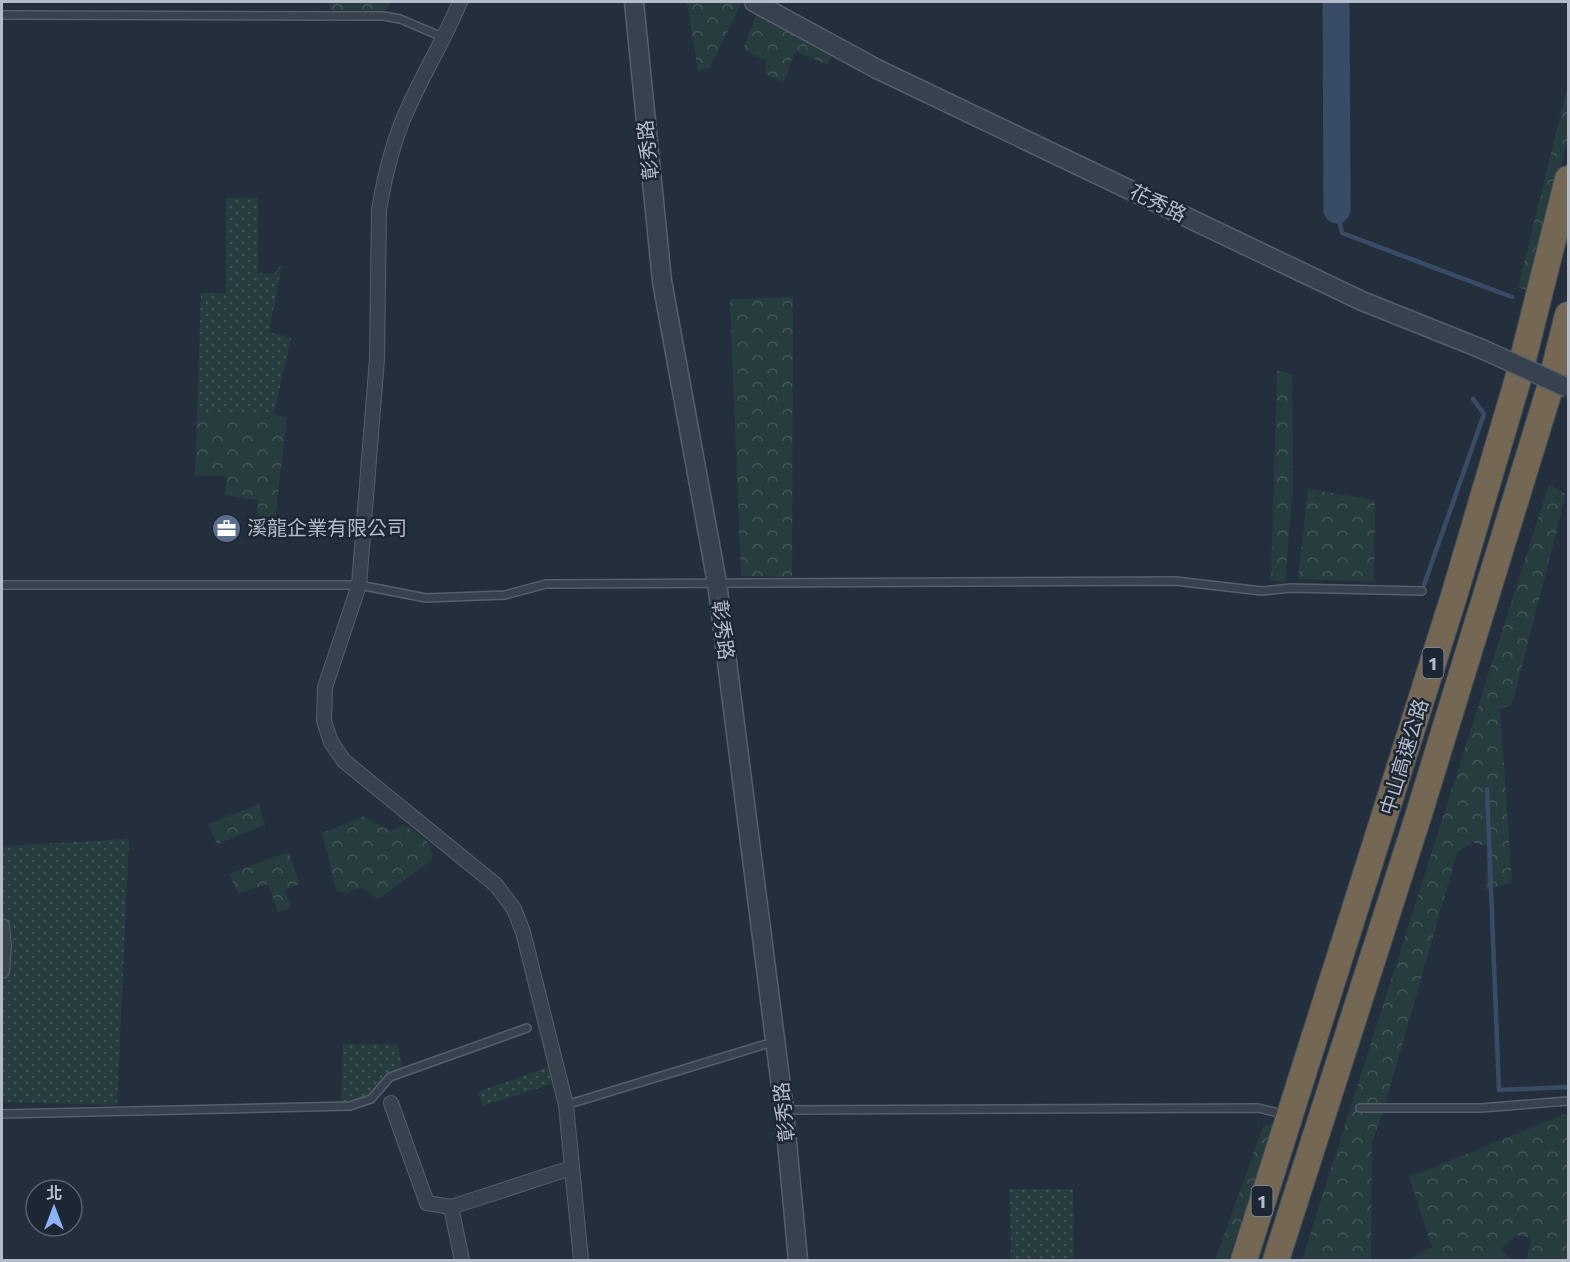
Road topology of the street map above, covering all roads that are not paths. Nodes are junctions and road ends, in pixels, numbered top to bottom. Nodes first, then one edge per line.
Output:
1 (460, 2) edge
2 (634, 2) edge
3 (754, 2) edge
4 (2, 15) edge
5 (446, 38) junction
6 (1569, 179) edge
7 (1569, 315) edge
8 (1569, 388) edge
9 (717, 583) junction
10 (2, 585) edge
11 (359, 585) junction
12 (1422, 591) dead end
13 (2, 926) edge
14 (2, 971) edge
15 (527, 1028) dead end
16 (776, 1042) junction
17 (1569, 1101) edge
18 (391, 1103) dead end
19 (566, 1105) junction
20 (1360, 1108) dead end
21 (784, 1110) junction
22 (1275, 1112) dead end
23 (2, 1114) edge
24 (571, 1168) junction
25 (451, 1207) junction
26 (462, 1260) edge
27 (581, 1260) edge
28 (798, 1260) edge
29 (1244, 1260) edge
30 (1276, 1260) edge

1 - 5 street
2 - 9 street, 彰秀路
3 - 8 street, 花秀路, bridge
4 - 5 lane
5 - 11 street
6 - 29 highway, 中山高速公路 / 1
7 - 30 highway, 中山高速公路 / 1
9 - 11 lane
9 - 12 lane
9 - 16 street, 彰秀路
10 - 11 lane
11 - 19 street
13 - 14 street
15 - 23 lane
16 - 19 lane
16 - 21 street, 彰秀路
17 - 20 lane
18 - 25 street
19 - 24 street
21 - 22 lane
21 - 28 street, 彰秀路
24 - 25 street
24 - 27 street
25 - 26 street

